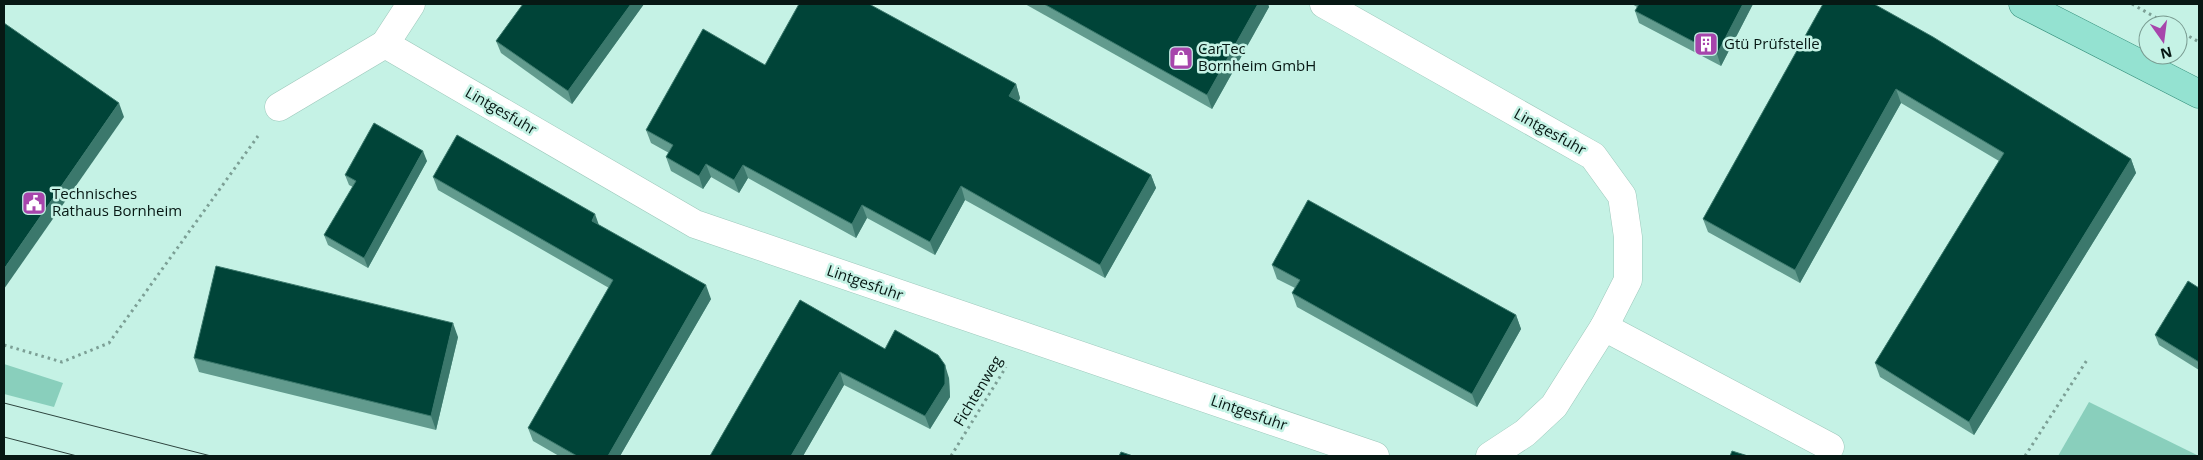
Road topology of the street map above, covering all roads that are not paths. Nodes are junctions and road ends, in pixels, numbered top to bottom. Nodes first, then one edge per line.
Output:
1 (411, 4) edge
2 (1324, 4) edge
3 (2023, 4) edge
4 (385, 44) junction
5 (2199, 94) edge
6 (279, 107) road end
7 (1604, 327) junction
8 (1830, 447) dead end
9 (1376, 456) edge
10 (1490, 456) edge

1 - 4 street
2 - 7 street, Lintgesfuhr
3 - 5 main road
4 - 6 street
4 - 9 street, Lintgesfuhr
7 - 8 street
7 - 10 street, Lintgesfuhr

